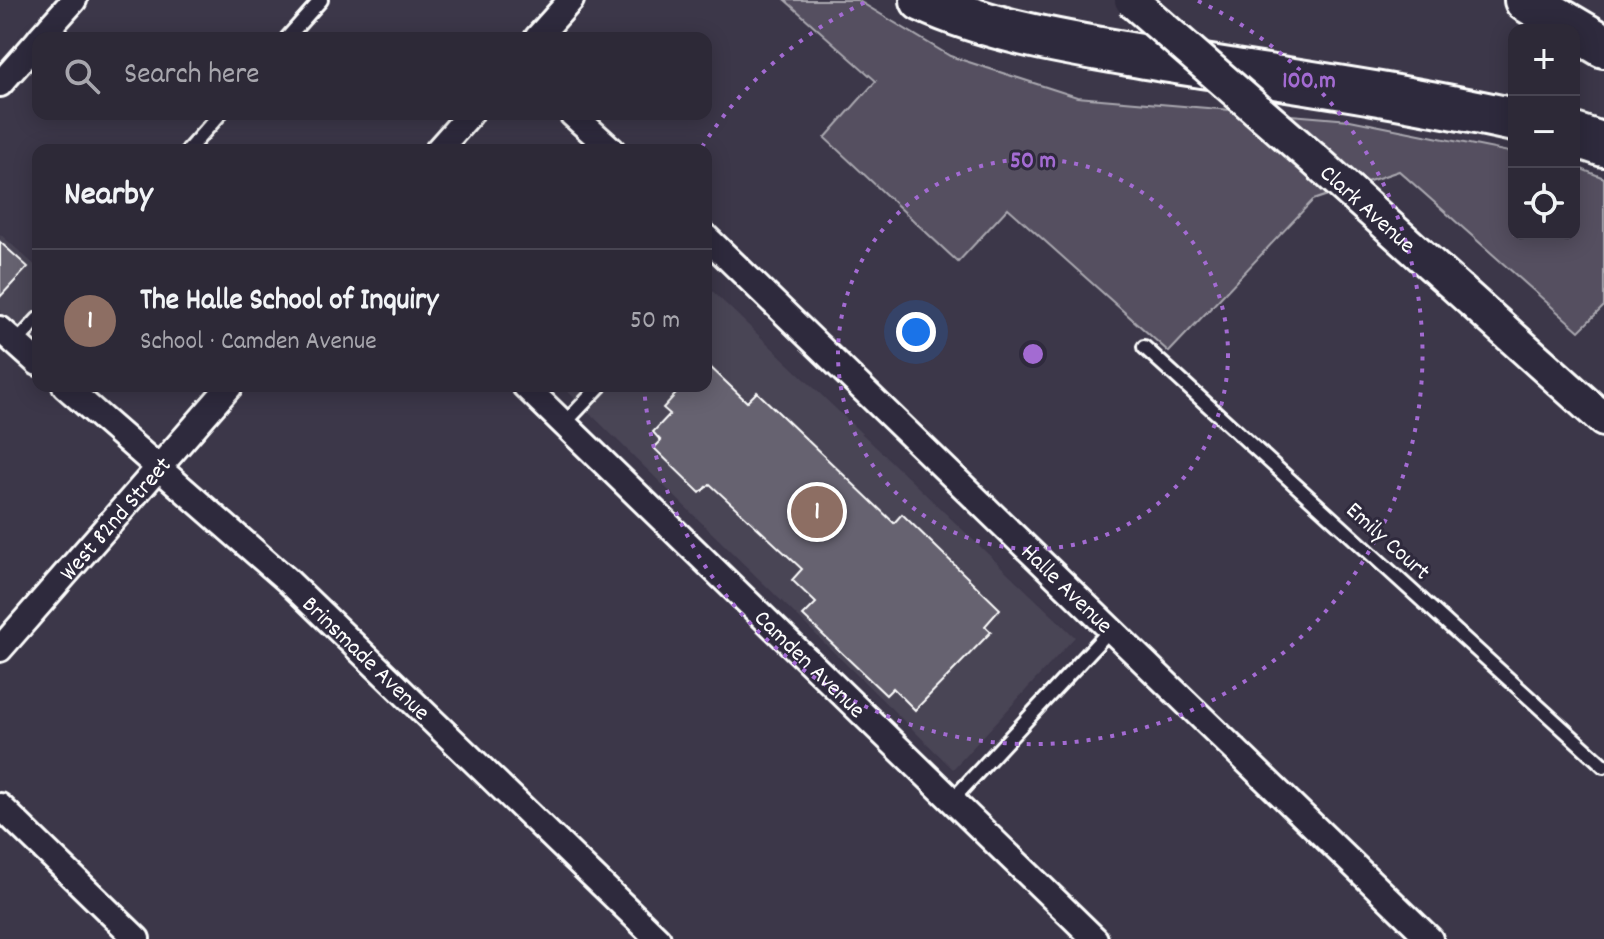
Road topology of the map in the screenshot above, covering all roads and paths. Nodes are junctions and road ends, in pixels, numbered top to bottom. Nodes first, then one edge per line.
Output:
1 (74, 0) edge
2 (321, 0) edge
3 (571, 0) edge
4 (922, 0) edge
5 (1131, 0) edge
6 (1526, 0) edge
7 (45, 32) edge
8 (292, 32) edge
9 (542, 32) edge
10 (1604, 46) edge
11 (32, 47) edge
12 (0, 84) edge
13 (1508, 119) edge
14 (215, 120) edge
15 (465, 120) edge
16 (579, 120) edge
17 (1580, 137) edge
18 (193, 144) edge
19 (443, 144) edge
20 (605, 144) edge
21 (1604, 145) edge
22 (712, 243) edge
23 (32, 322) edge
24 (8, 336) edge
25 (1144, 347) dead end
26 (32, 358) edge
27 (72, 392) edge
28 (225, 392) edge
29 (531, 392) edge
30 (594, 392) edge
31 (1604, 420) edge
32 (564, 424) junction
33 (158, 468) junction
34 (1110, 630) junction
35 (0, 649) edge
36 (1604, 766) edge
37 (952, 800) junction
38 (0, 806) edge
39 (137, 939) edge
40 (658, 939) edge
41 (1095, 939) edge
42 (1430, 939) edge

1 - 7 street
2 - 8 lane
3 - 9 street
4 - 13 highway
5 - 31 street, Clark Avenue, bridge
6 - 10 highway
11 - 12 street
14 - 18 lane
15 - 19 street
16 - 20 street
17 - 21 highway
22 - 34 street, Halle Avenue
23 - 24 lane
24 - 26 street
25 - 36 lane, Emily Court
27 - 33 street, Brinsmade Avenue
28 - 33 street, West 82nd Street
29 - 32 street, Camden Avenue
30 - 32 lane
32 - 37 street, Camden Avenue
33 - 35 street, West 82nd Street
33 - 40 street, Brinsmade Avenue
34 - 37 lane
34 - 42 street, Halle Avenue
37 - 41 street, Camden Avenue
38 - 39 street

